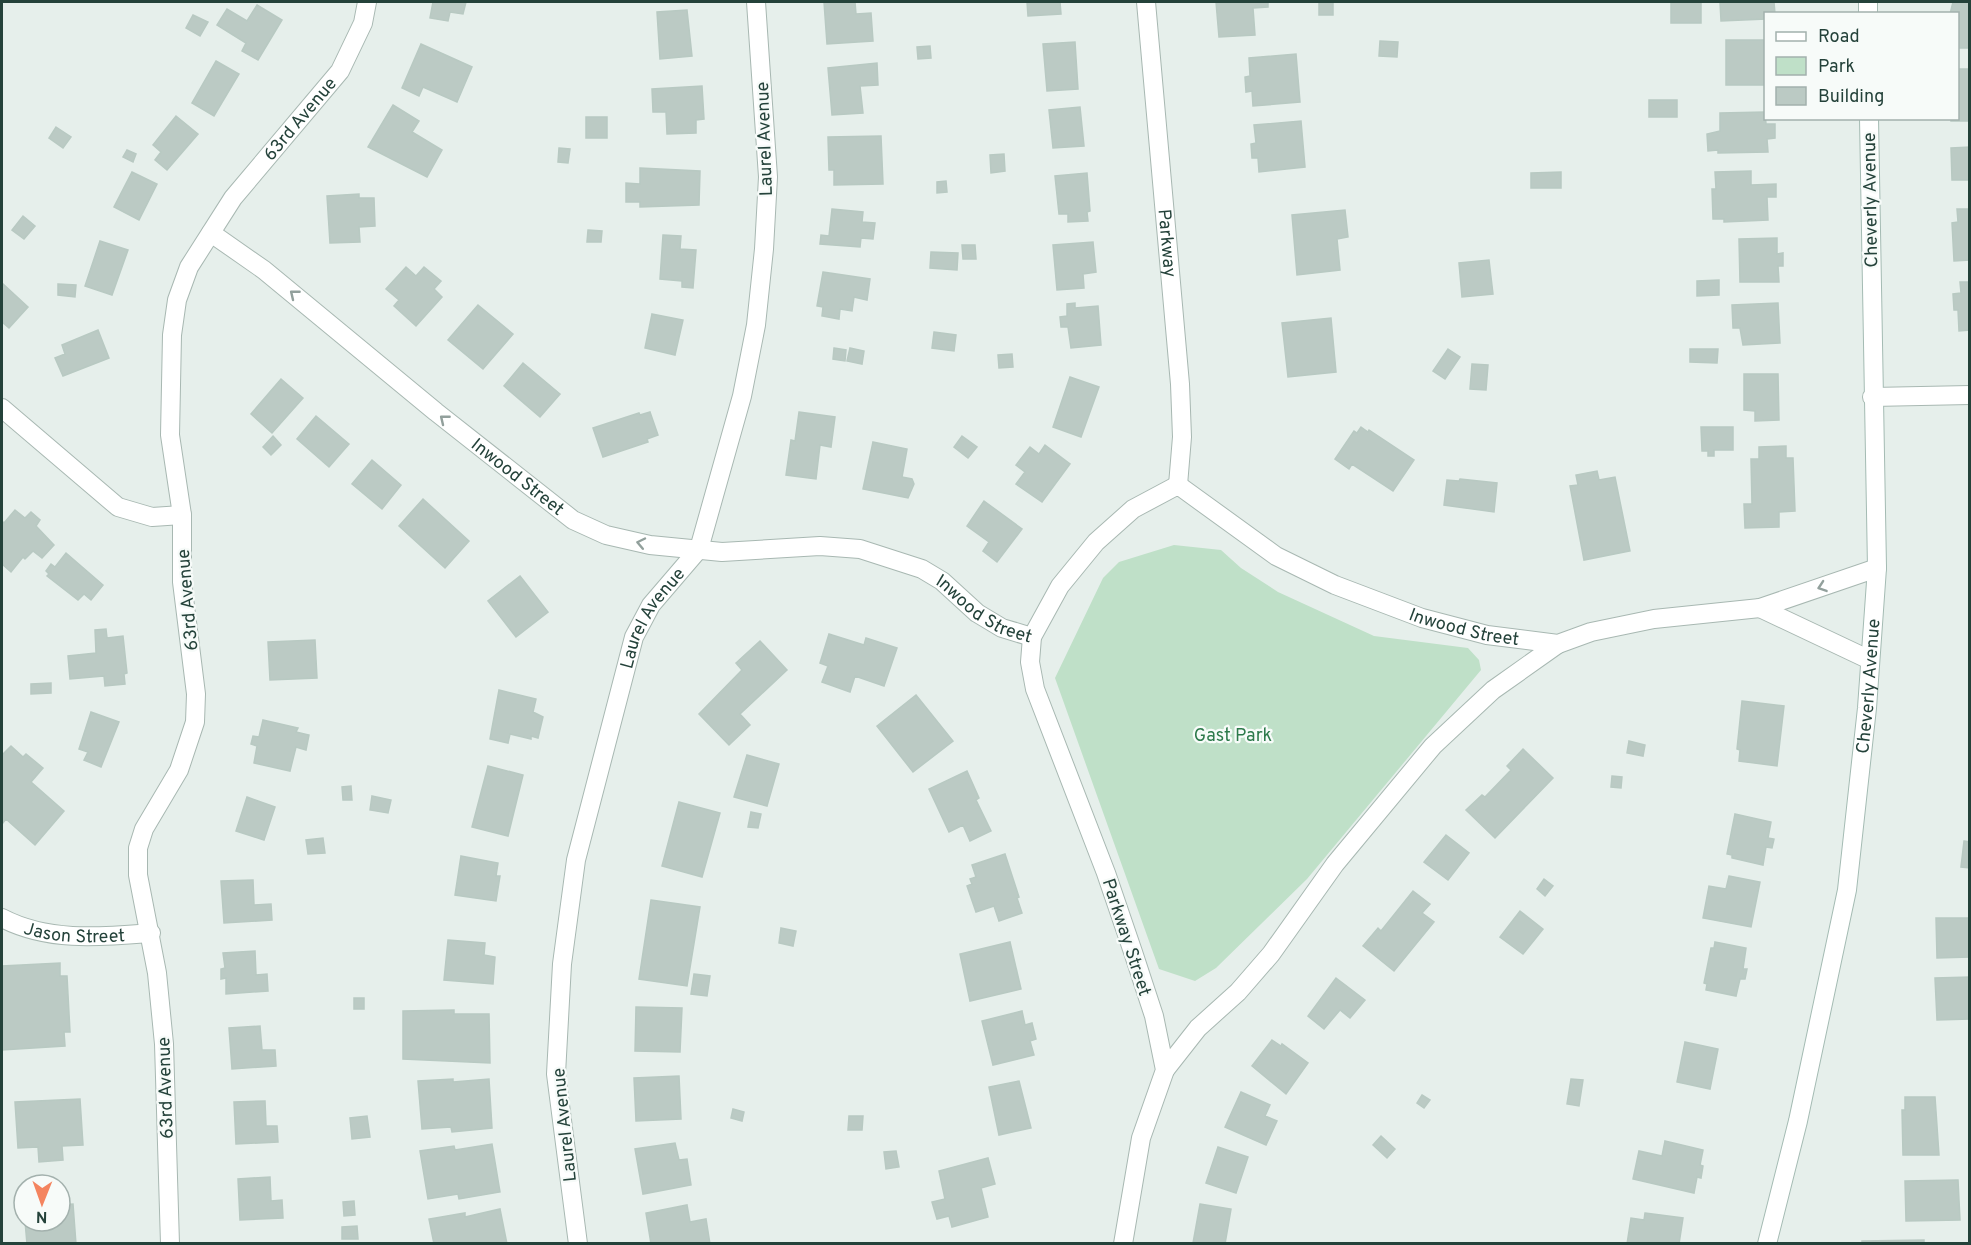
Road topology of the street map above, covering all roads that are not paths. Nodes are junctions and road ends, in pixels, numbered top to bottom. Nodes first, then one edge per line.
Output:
1 (367, 2) edge
2 (756, 2) edge
3 (1146, 2) edge
4 (1869, 120) edge
5 (211, 233) junction
6 (1970, 395) edge
7 (1872, 397) junction
8 (2, 408) edge
9 (1178, 485) junction
10 (182, 515) junction
11 (699, 549) junction
12 (1877, 568) junction
13 (1760, 608) junction
14 (1032, 637) junction
15 (1558, 644) junction
16 (1870, 660) junction
17 (2, 918) edge
18 (151, 933) junction
19 (1165, 1070) junction
20 (170, 1244) edge
21 (578, 1244) edge
22 (1124, 1244) edge
23 (1767, 1244) edge

1 - 5 street, 63rd Avenue
2 - 11 street, Laurel Avenue
3 - 9 street, Parkway
4 - 7 street, Cheverly Avenue
5 - 10 street, 63rd Avenue
11 -> 5 street, Inwood Street
6 - 7 street
7 - 12 street, Cheverly Avenue
8 - 10 street
9 - 14 street, Inwood Street
9 - 15 street, Inwood Street
10 - 18 street, 63rd Avenue
11 - 14 street, Inwood Street
11 - 21 street, Laurel Avenue
12 -> 13 street, Inwood Street
12 - 16 street, Cheverly Avenue
13 - 15 street, Inwood Street
13 - 16 street
14 - 19 street, Parkway Street
15 - 19 street
16 - 23 street, Cheverly Avenue
17 - 18 street, Jason Street
18 - 20 street, 63rd Avenue
19 - 22 street

